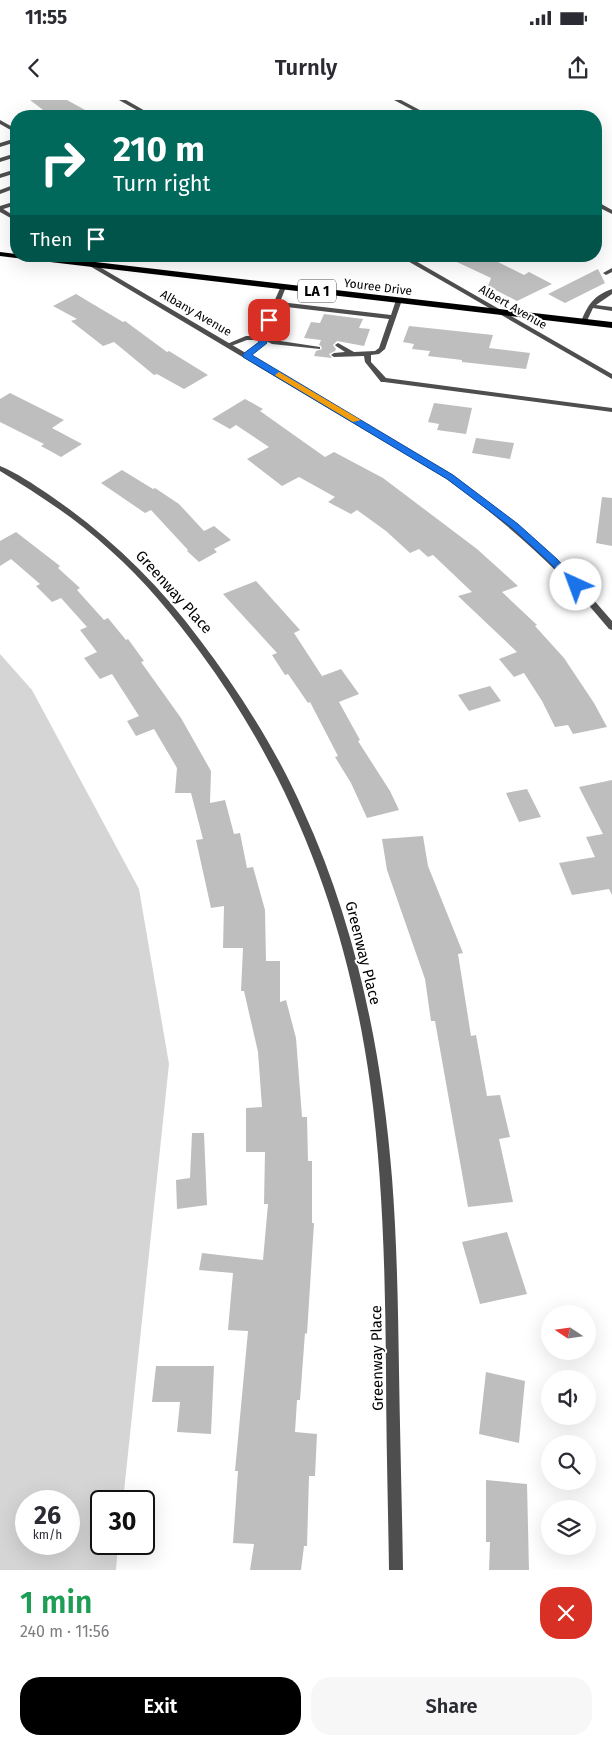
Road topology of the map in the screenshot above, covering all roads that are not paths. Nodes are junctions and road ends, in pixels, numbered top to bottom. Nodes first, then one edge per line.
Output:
1 (122, 100) edge
2 (397, 100) edge
3 (140, 110) edge
4 (416, 110) edge
5 (72, 262) edge
6 (85, 262) edge
7 (412, 262) edge
8 (88, 264) junction
9 (283, 287) junction
10 (612, 291) edge
11 (399, 300) junction
12 (276, 304) junction
13 (590, 306) junction
14 (612, 309) edge
15 (500, 312) junction
16 (393, 317) junction
17 (584, 322) junction
18 (612, 325) edge
19 (262, 337) junction
20 (229, 345) junction
21 (316, 349) dead end
22 (352, 353) junction
23 (367, 354) junction
24 (246, 355) junction
25 (612, 377) edge
26 (612, 410) edge
27 (0, 468) edge
28 (612, 627) edge
29 (396, 1570) edge

1 - 3 street
2 - 4 street
5 - 8 main road, Youree Drive / LA 1
6 - 8 street, Albany Avenue
7 - 15 street, Albert Avenue
8 - 9 main road, Youree Drive / LA 1
8 - 20 street, Albany Avenue
9 - 11 main road, Youree Drive / LA 1
9 - 12 street
10 - 13 street
11 - 15 main road, Youree Drive / LA 1
11 - 16 street
12 - 16 street
12 - 19 street
13 - 14 street
13 - 17 street
15 - 17 main road, Youree Drive / LA 1
15 - 25 street, Albert Avenue
16 - 23 street
17 - 18 main road, Youree Drive / LA 1
19 - 20 street
19 - 21 street
19 - 24 street
20 - 24 street, Albany Avenue
22 - 22 street
22 - 23 street
23 - 26 street
24 - 28 street, Albany Avenue
27 - 29 street, Greenway Place

